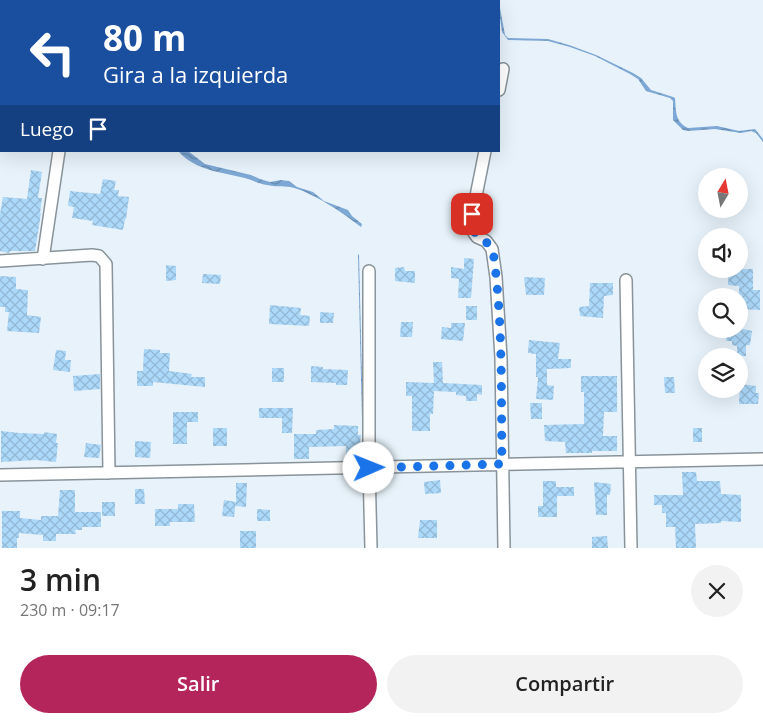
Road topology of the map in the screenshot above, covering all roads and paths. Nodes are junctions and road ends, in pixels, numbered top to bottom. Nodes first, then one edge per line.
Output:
1 (503, 69) dead end
2 (500, 85) edge
3 (59, 152) edge
4 (485, 152) edge
5 (43, 259) junction
6 (0, 261) edge
7 (369, 271) dead end
8 (626, 280) dead end
9 (763, 460) edge
10 (628, 462) junction
11 (502, 464) junction
12 (369, 468) junction
13 (109, 473) junction
14 (0, 475) edge
15 (371, 548) edge
16 (504, 548) edge
17 (631, 548) edge

1 - 2 street
3 - 5 street
4 - 11 street
5 - 6 street
5 - 13 street
7 - 12 street
8 - 10 street
9 - 10 street
10 - 11 street
10 - 17 street
11 - 12 street
11 - 16 street
12 - 13 street
12 - 15 street
13 - 14 street

